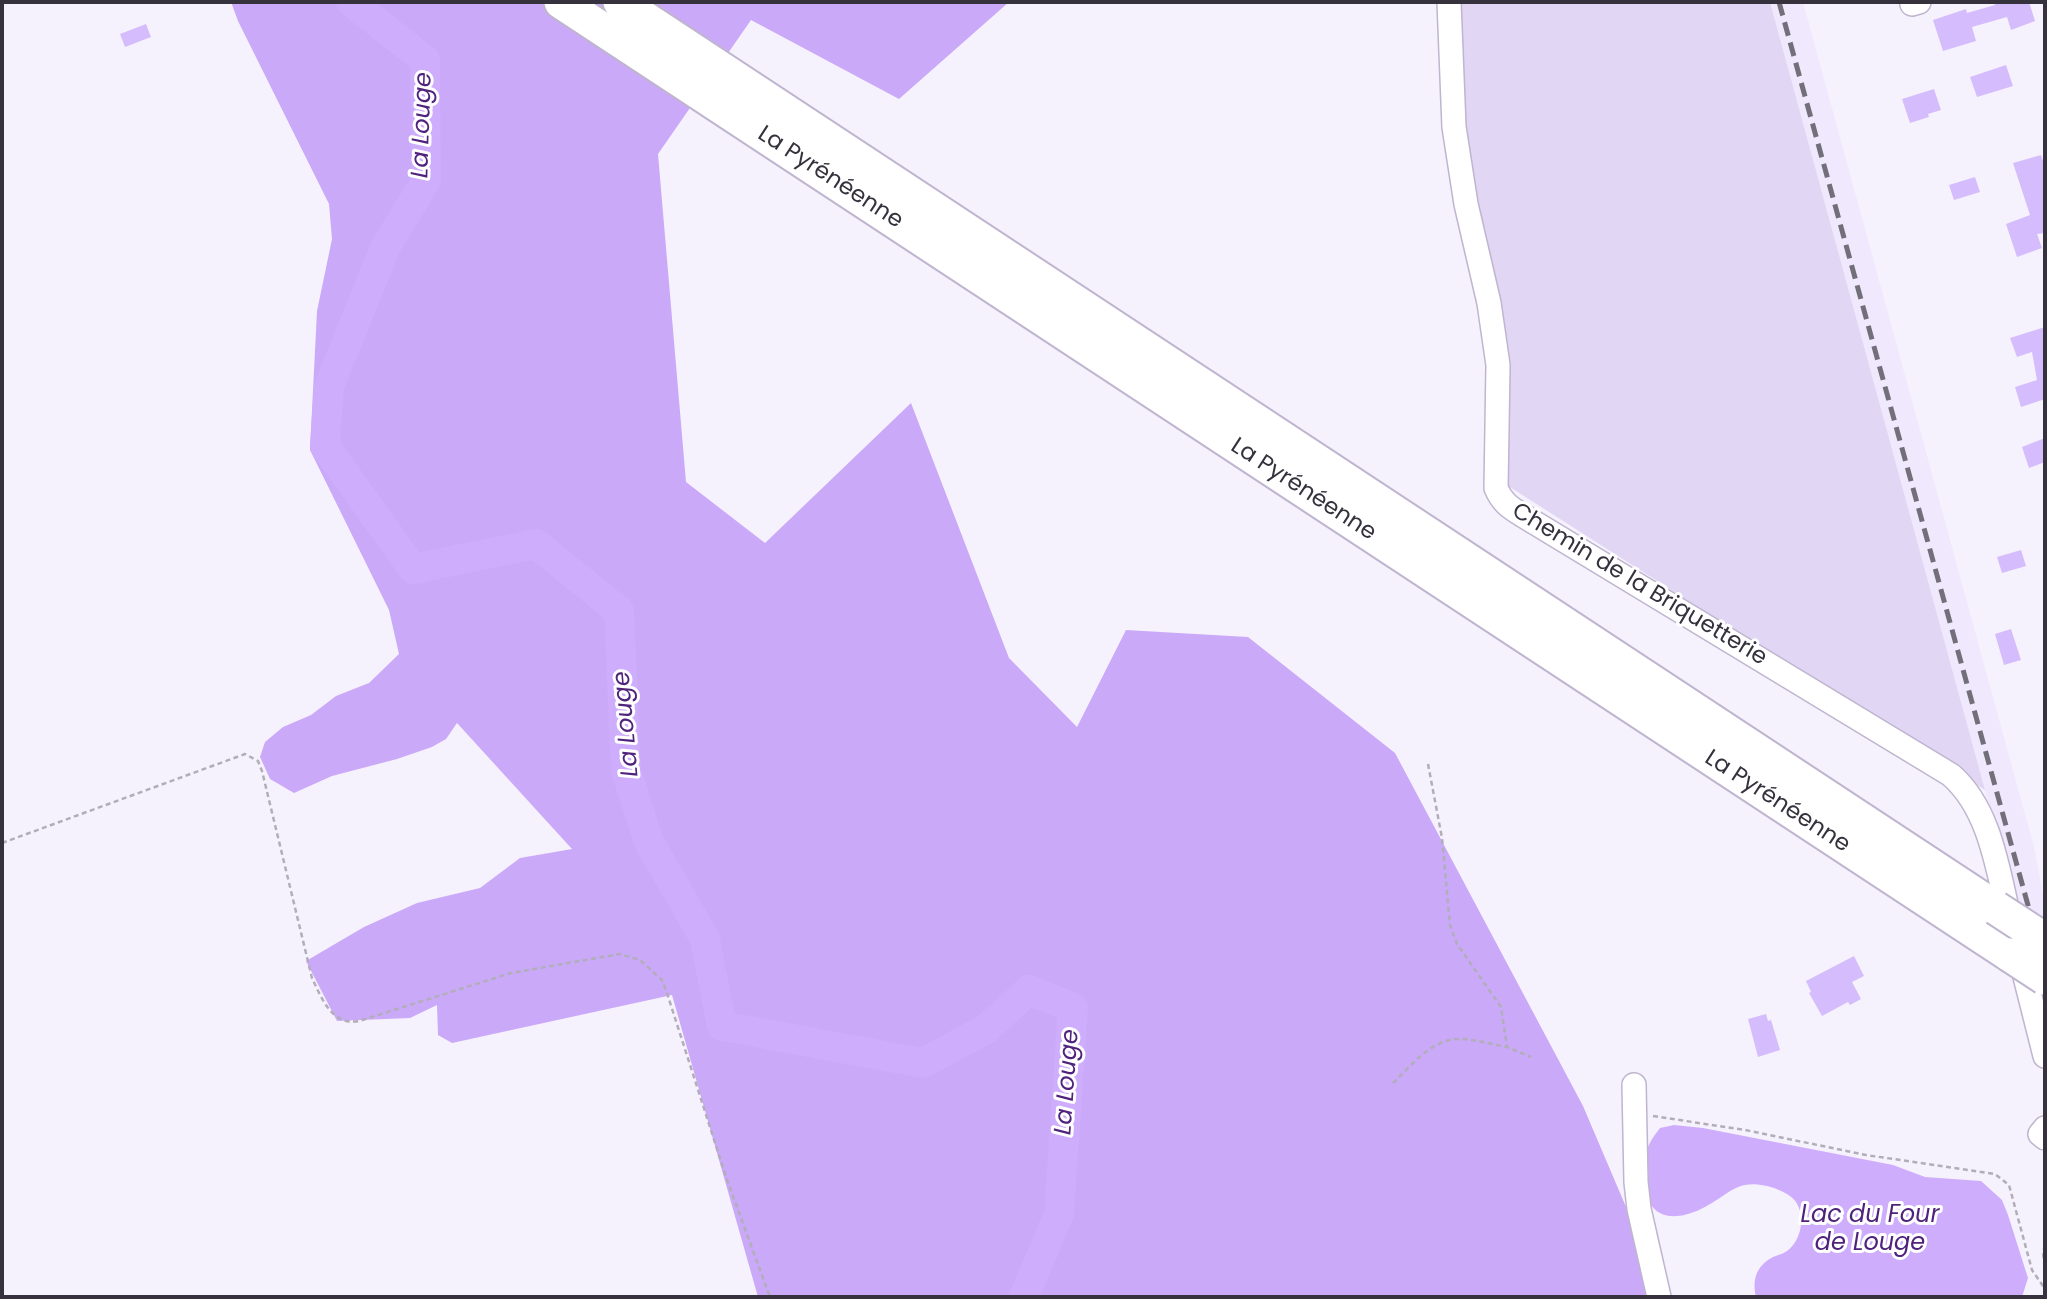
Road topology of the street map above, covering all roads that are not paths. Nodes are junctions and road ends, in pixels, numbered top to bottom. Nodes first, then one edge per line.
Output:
1 (561, 2) edge
2 (620, 2) edge
3 (1449, 2) edge
4 (2045, 940) edge
5 (2045, 978) edge
6 (2045, 1056) edge
7 (1634, 1085) dead end
8 (2045, 1128) edge
9 (2045, 1138) edge
10 (1659, 1297) edge

1 - 5 highway, La Pyrénéenne, bridge
2 - 4 highway, La Pyrénéenne, bridge
3 - 6 street, Chemin de la Briquetterie
7 - 10 street
8 - 9 street

